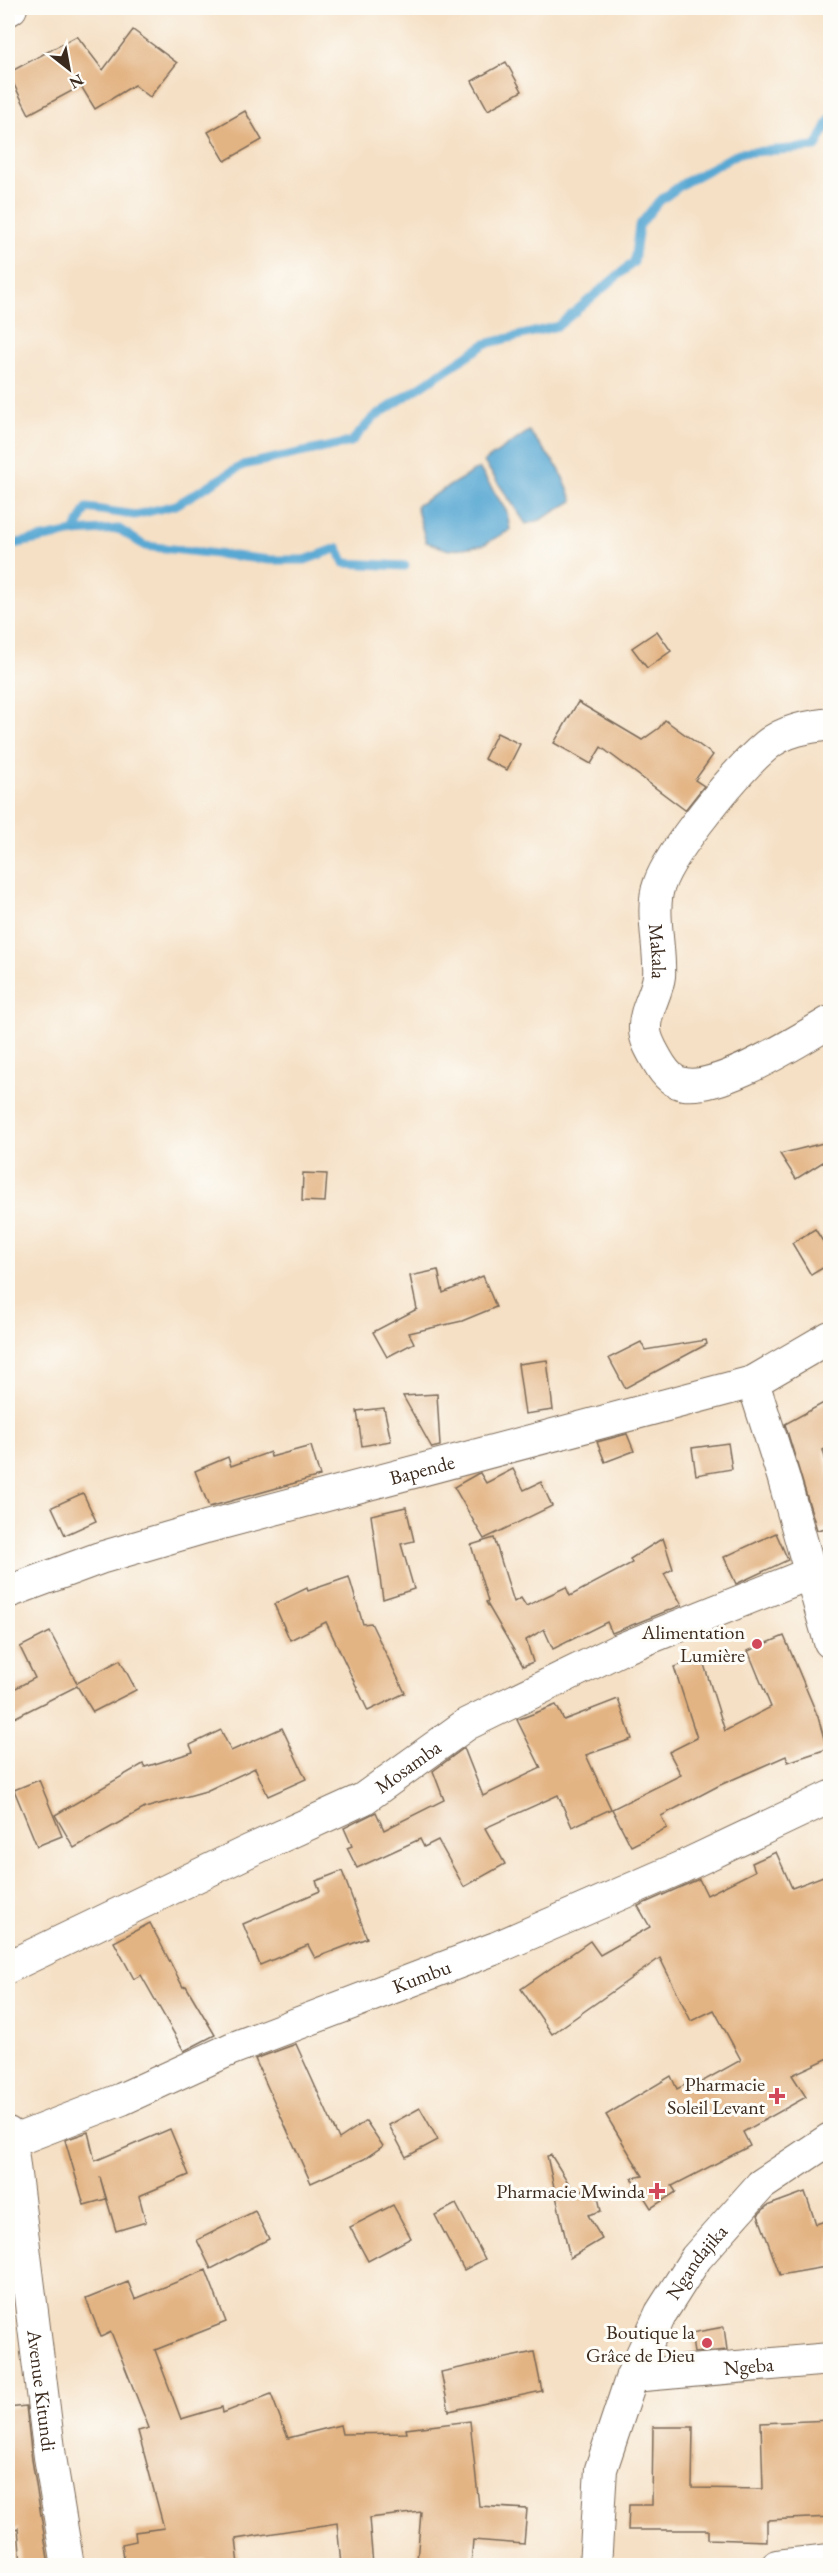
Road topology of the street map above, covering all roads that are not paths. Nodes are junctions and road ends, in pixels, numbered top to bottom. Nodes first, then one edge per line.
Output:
1 (831, 724) edge
2 (831, 1022) edge
3 (831, 1337) edge
4 (753, 1382) junction
5 (811, 1573) junction
6 (8, 1592) edge
7 (831, 1642) edge
8 (831, 1797) edge
9 (8, 1967) edge
10 (9, 2139) edge
11 (831, 2139) edge
12 (831, 2359) edge
13 (632, 2376) junction
14 (831, 2560) edge
15 (68, 2565) edge
16 (595, 2565) edge
17 (777, 2565) edge

1 - 2 street, Makala
3 - 4 street, Bapende
4 - 5 street
4 - 6 street, Bapende
5 - 7 street
5 - 9 street, Mosamba
8 - 10 street, Kumbu
10 - 15 street, Avenue Kitundi
11 - 13 street, Ngandajika
12 - 13 street, Ngeba
13 - 16 street, Ngandajika
14 - 17 street

